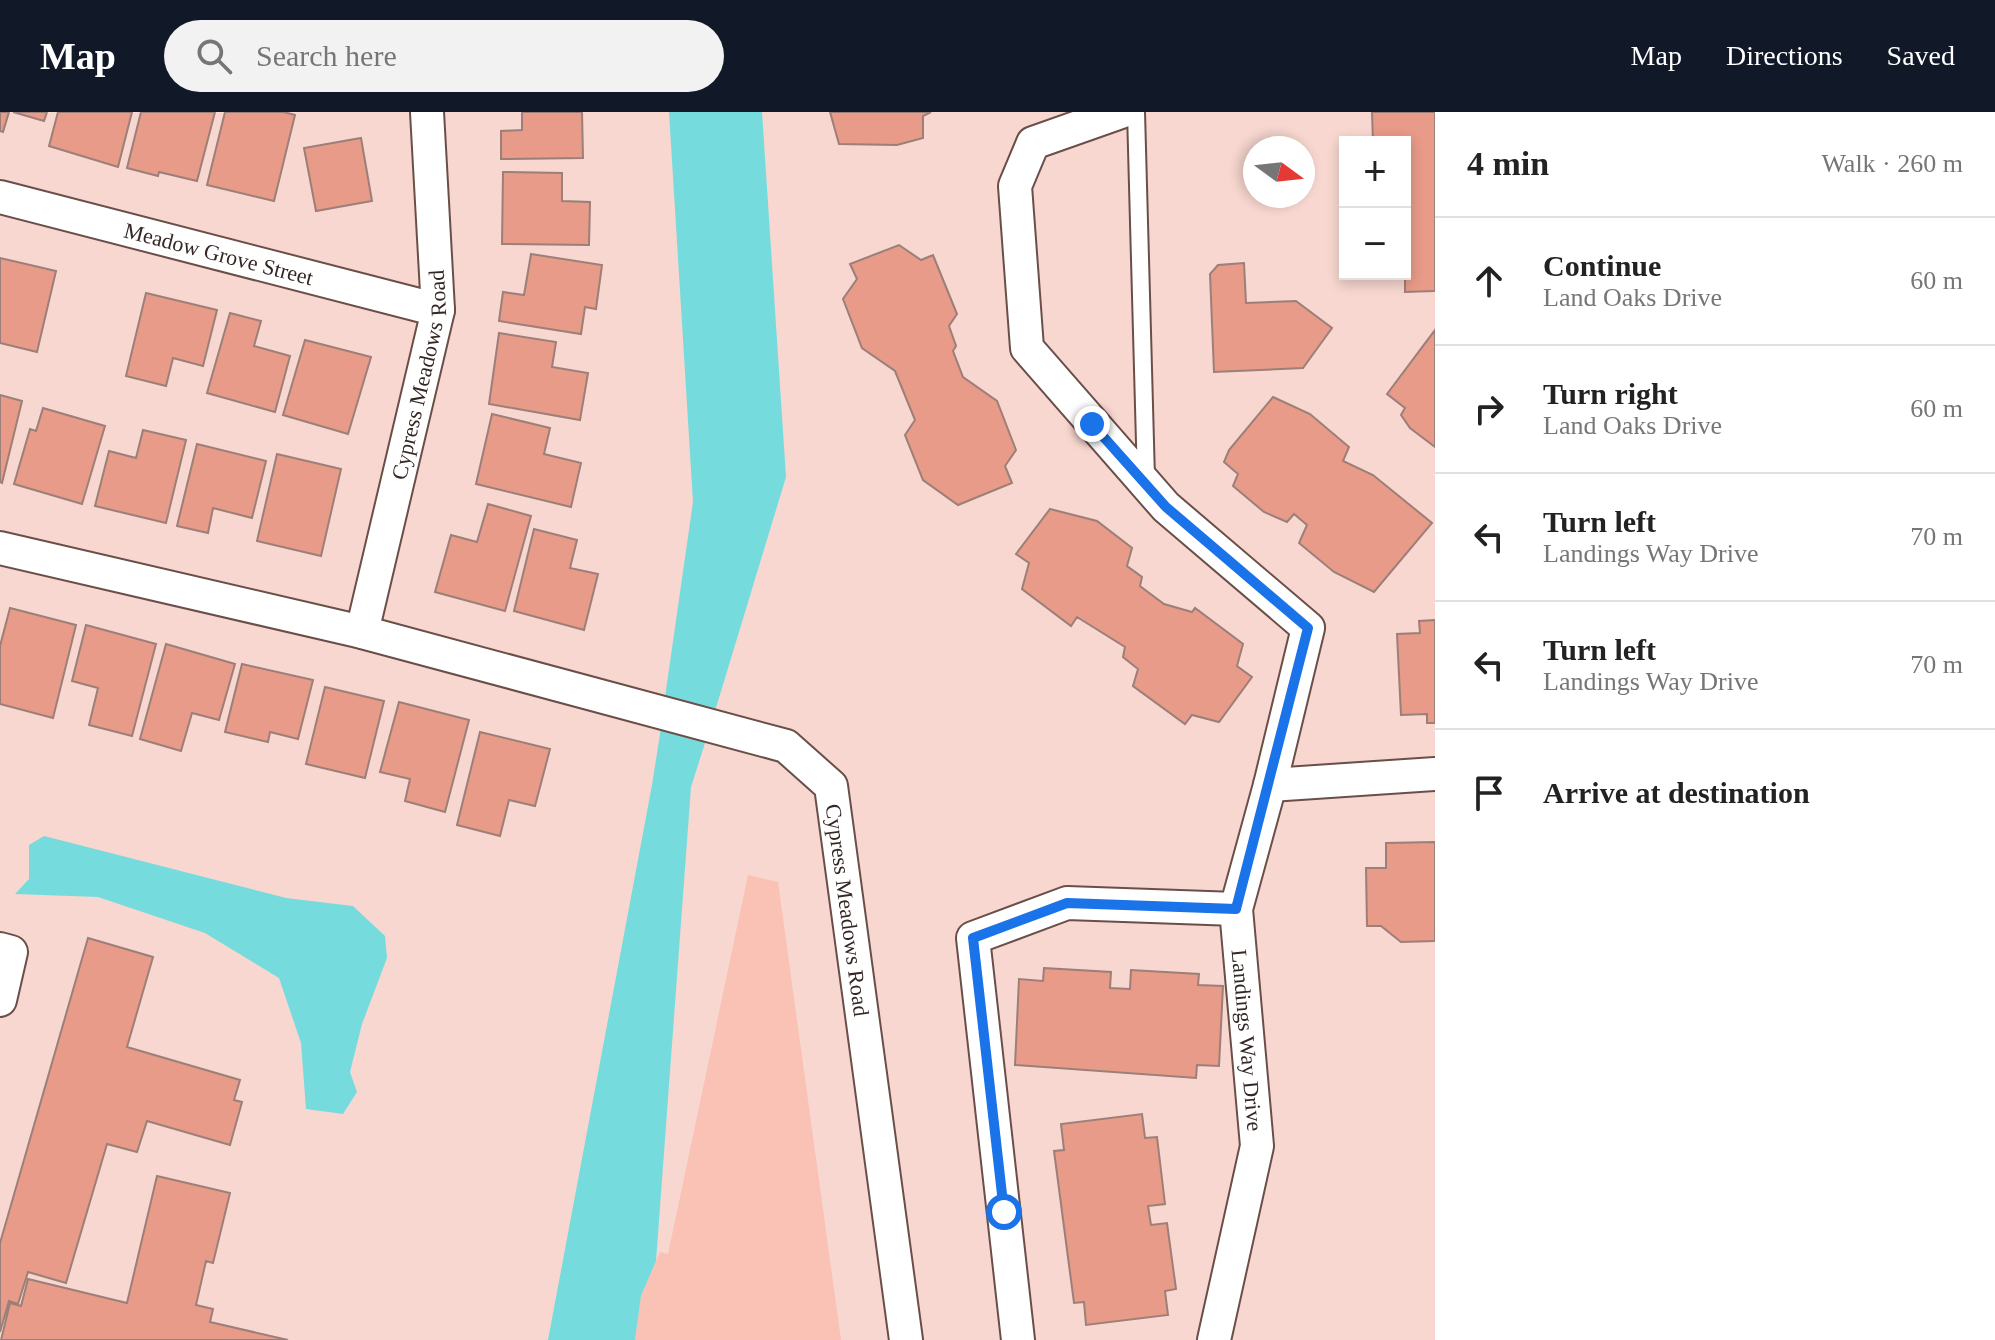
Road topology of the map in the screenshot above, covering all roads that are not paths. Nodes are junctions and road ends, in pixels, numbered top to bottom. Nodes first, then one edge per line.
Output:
1 (427, 112) edge
2 (1121, 112) edge
3 (1136, 112) edge
4 (0, 197) edge
5 (438, 310) junction
6 (1146, 485) junction
7 (0, 548) edge
8 (362, 632) junction
9 (1435, 774) edge
10 (1270, 785) junction
11 (1236, 909) junction
12 (0, 949) edge
13 (0, 1000) edge
14 (906, 1340) edge
15 (1018, 1340) edge
16 (1214, 1340) edge

1 - 5 street, Cypress Meadows Road
2 - 6 street, Landings Way Drive
3 - 6 lane
4 - 5 street, Meadow Grove Street
5 - 8 street, Cypress Meadows Road
6 - 10 street, Landings Way Drive
7 - 8 street, Cypress Meadows Road
8 - 14 street, Cypress Meadows Road
9 - 10 street
10 - 11 street, Landings Way Drive
11 - 15 street
11 - 16 street, Landings Way Drive
12 - 13 street

